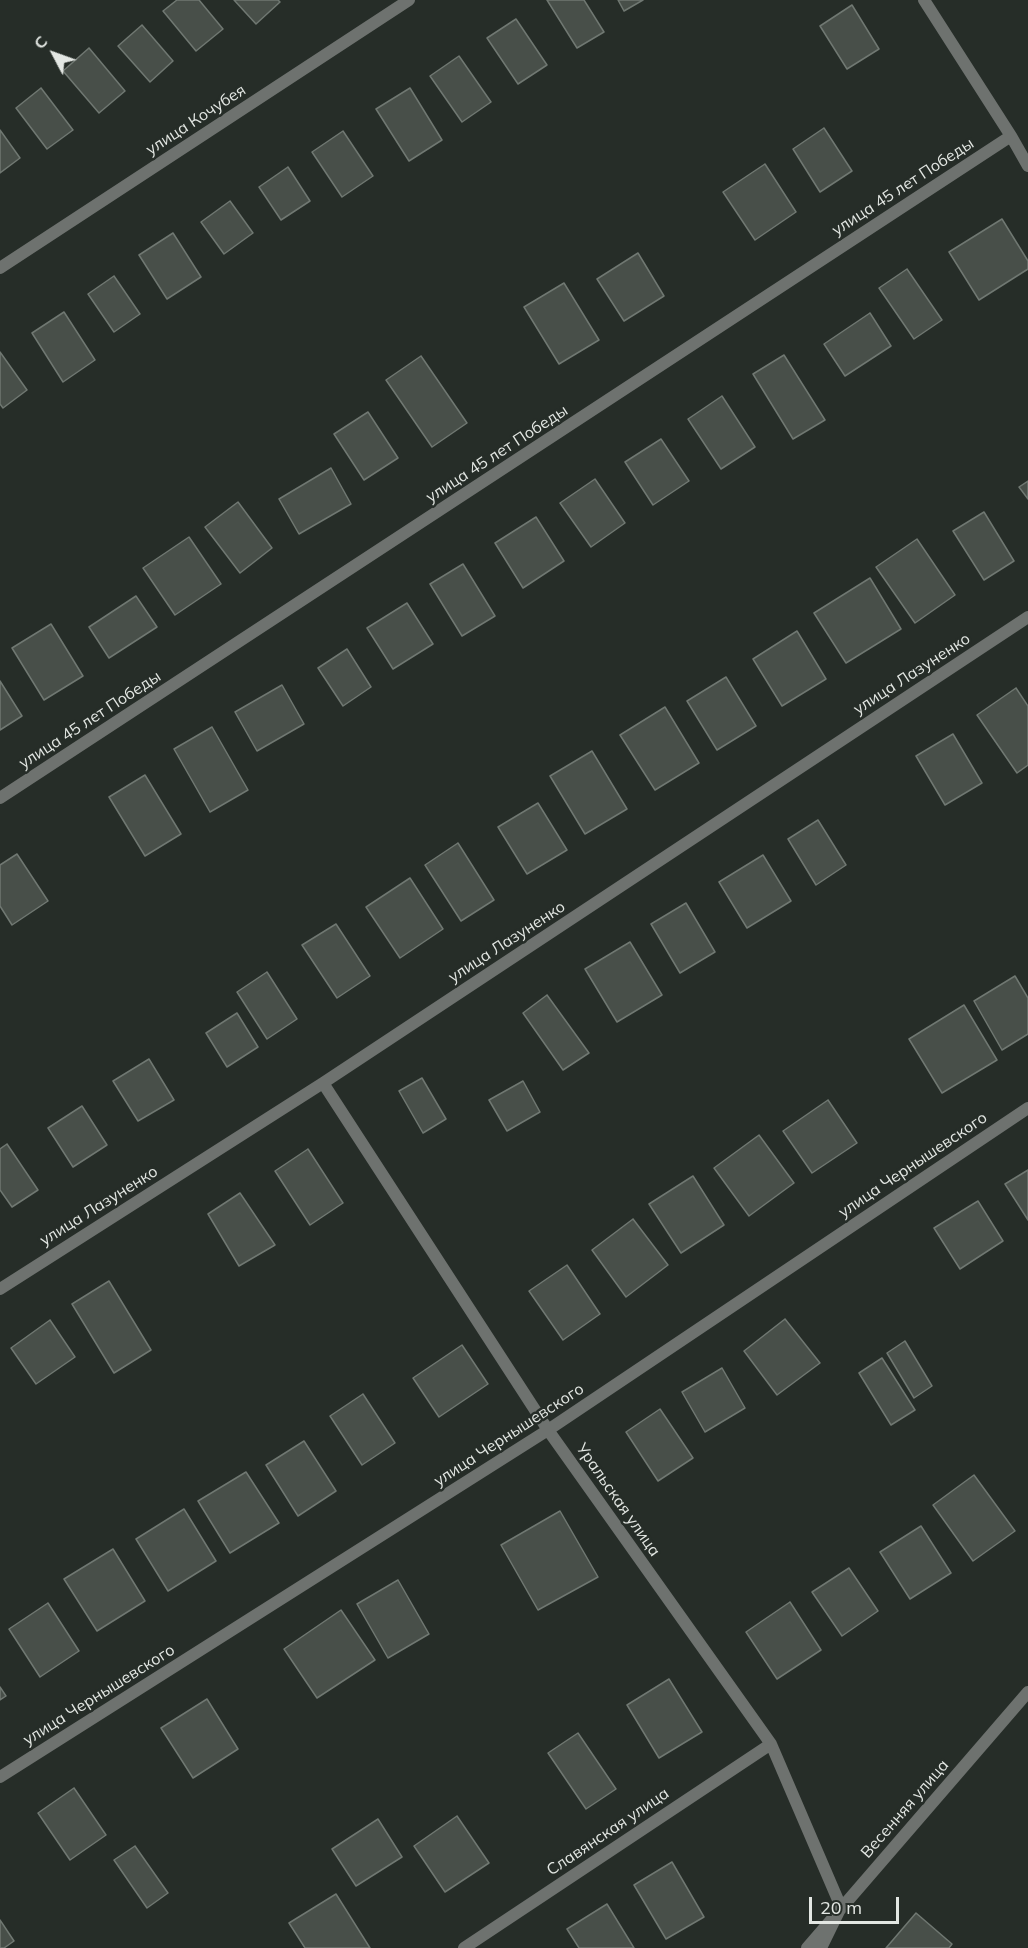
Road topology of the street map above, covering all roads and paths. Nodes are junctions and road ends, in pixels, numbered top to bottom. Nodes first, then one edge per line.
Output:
1 (409, 0) edge
2 (924, 0) edge
3 (1011, 136) junction
4 (1028, 166) edge
5 (0, 268) edge
6 (1028, 617) edge
7 (0, 798) edge
8 (323, 1083) junction
9 (1028, 1108) edge
10 (0, 1288) edge
11 (548, 1430) junction
12 (1028, 1692) edge
13 (771, 1744) junction
14 (0, 1777) edge
15 (841, 1907) junction
16 (464, 1948) edge
17 (807, 1948) edge
18 (821, 1948) edge

1 - 5 street, улица Кочубея
2 - 3 street
3 - 4 street
3 - 7 street, улица 45 лет Победы
6 - 8 street, улица Лазуненко
8 - 10 street, улица Лазуненко
8 - 11 street, Уральская улица
9 - 11 street, улица Чернышевского
11 - 13 street, Уральская улица
11 - 14 street, улица Чернышевского
12 - 15 street, Весенняя улица
13 - 15 street, Уральская улица
13 - 16 street, Славянская улица
15 - 17 street, Весенняя улица
15 - 18 street

